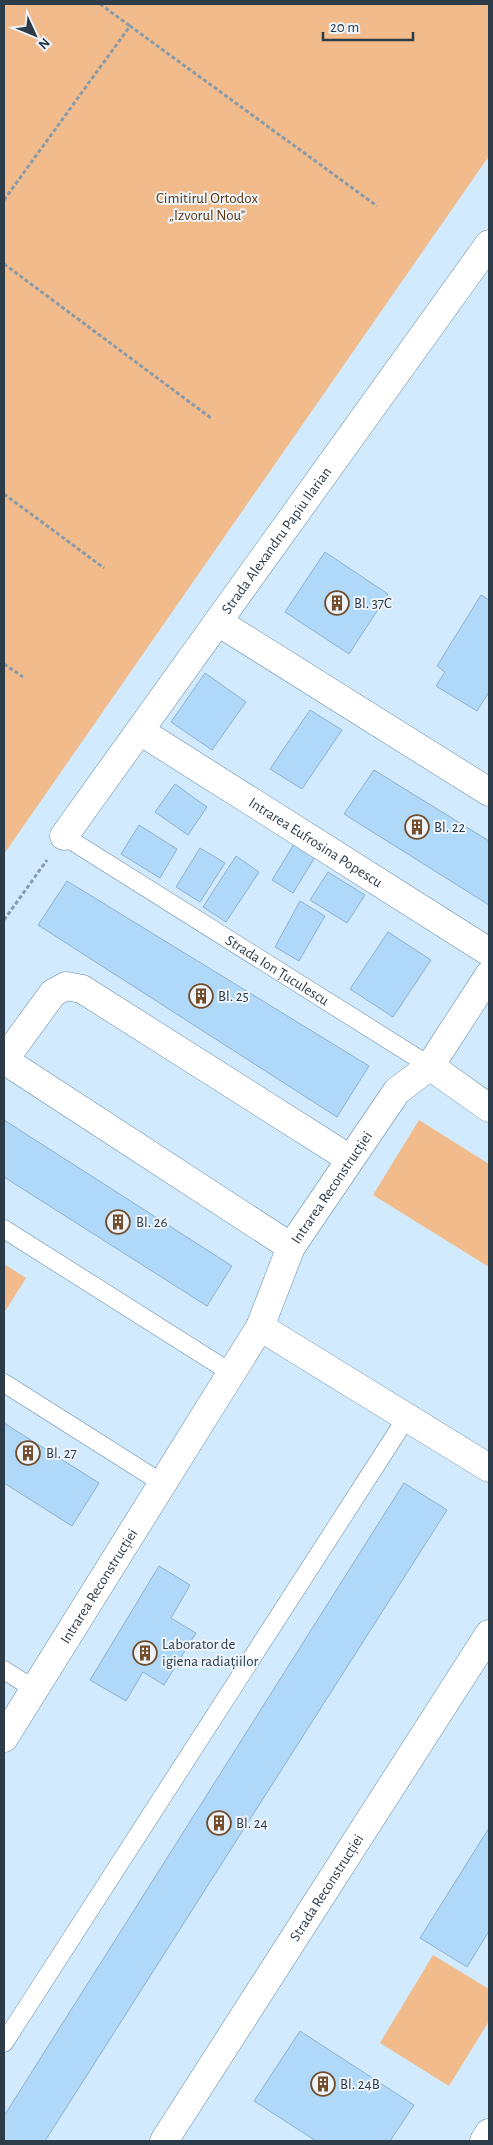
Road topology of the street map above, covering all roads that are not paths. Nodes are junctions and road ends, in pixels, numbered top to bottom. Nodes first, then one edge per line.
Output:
1 (489, 244) edge
2 (218, 622) junction
3 (140, 731) junction
4 (489, 792) edge
5 (64, 836) joint
6 (489, 952) edge
7 (489, 975) edge
8 (4, 1060) edge
9 (430, 1066) junction
10 (489, 1108) edge
11 (350, 1159) junction
12 (4, 1230) edge
13 (291, 1247) junction
14 (260, 1327) junction
15 (230, 1372) junction
16 (4, 1383) edge
17 (407, 1417) junction
18 (489, 1468) edge
19 (162, 1483) junction
20 (489, 1634) edge
21 (4, 1670) edge
22 (34, 1689) junction
23 (4, 1738) edge
24 (4, 2043) edge
25 (489, 2133) edge
26 (164, 2141) edge
27 (484, 2141) edge

1 - 2 street, Strada Alexandru Papiu Ilarian
2 - 3 street, Strada Alexandru Papiu Ilarian
2 - 4 street
3 - 5 street, Strada Alexandru Papiu Ilarian
3 - 6 street, Intrarea Eufrosina Popescu
5 - 9 lane, Strada Ion Țuculescu
7 - 9 street
8 - 11 street
8 - 13 street
9 - 10 street, Strada Ion Țuculescu
9 - 11 street, Intrarea Reconstrucției
11 - 13 street, Intrarea Reconstrucției
12 - 15 lane
13 - 14 street, Intrarea Reconstrucției
14 - 15 street, Intrarea Reconstrucției
14 - 17 street
15 - 19 street, Intrarea Reconstrucției
16 - 19 lane
17 - 18 street
17 - 24 lane
19 - 22 street, Intrarea Reconstrucției
20 - 26 street, Strada Reconstrucției
21 - 22 lane
22 - 23 street, Intrarea Reconstrucției
25 - 27 street

